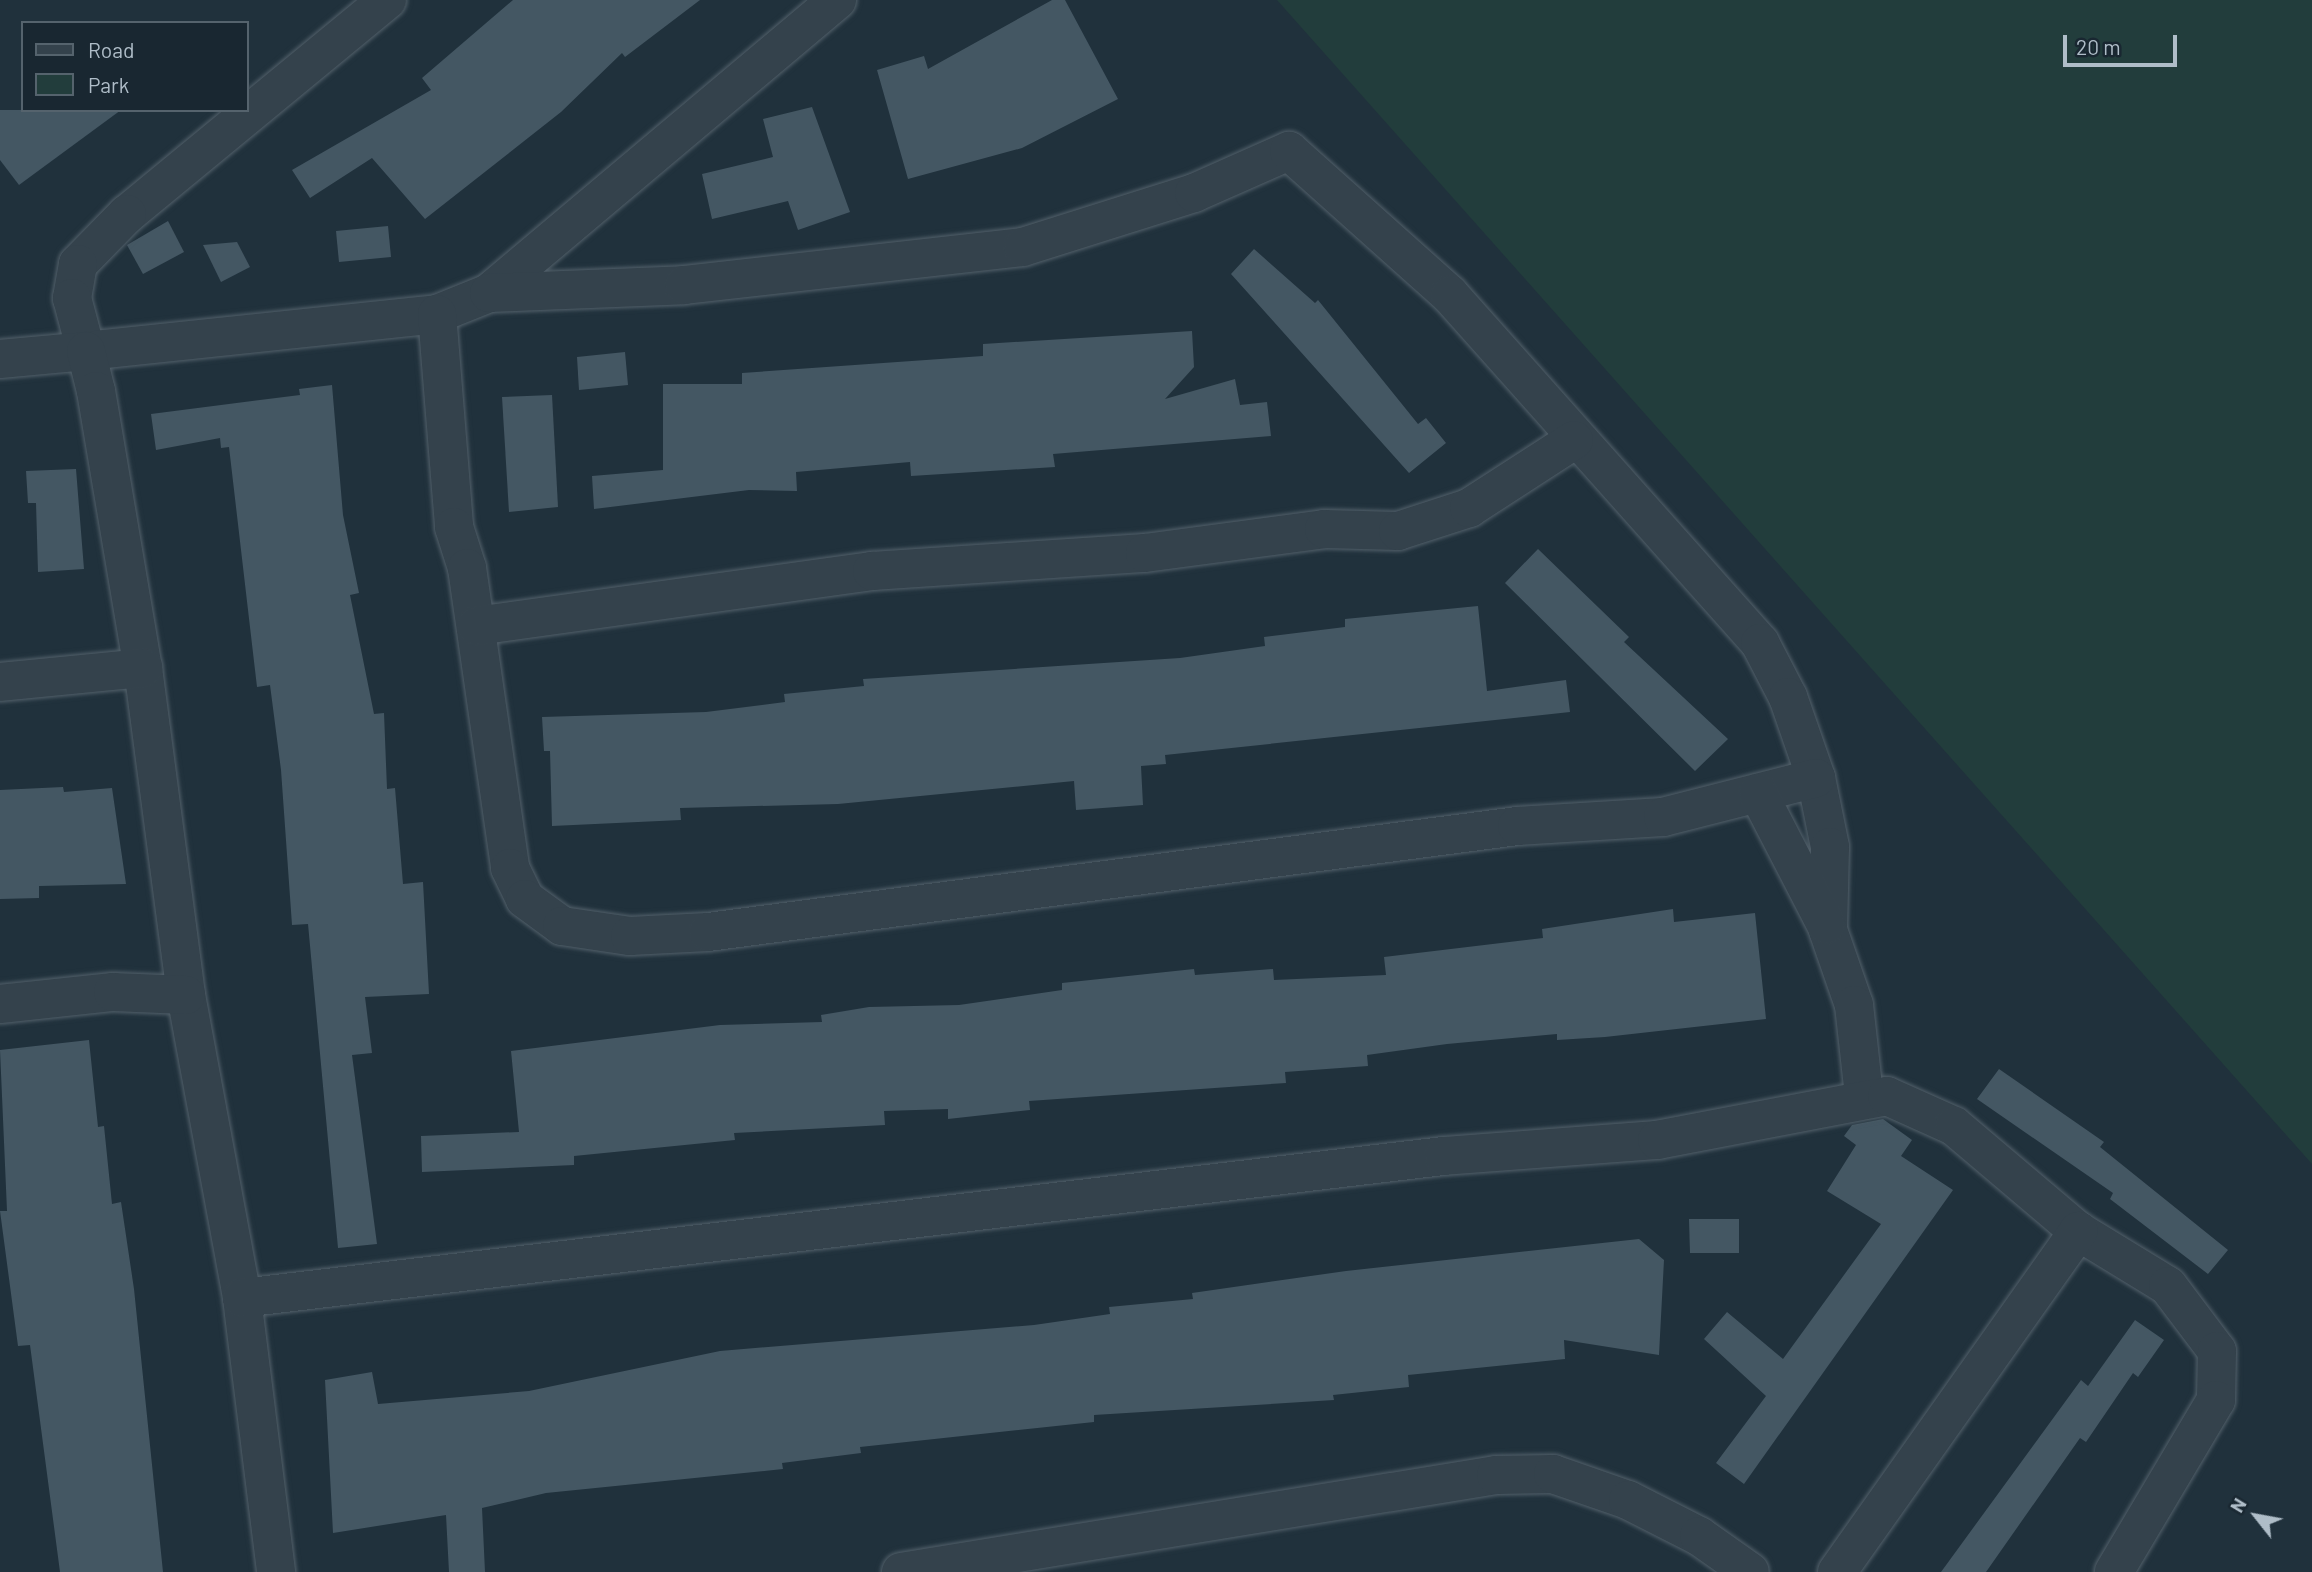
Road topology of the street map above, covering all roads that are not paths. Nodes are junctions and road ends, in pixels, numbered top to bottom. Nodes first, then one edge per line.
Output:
1 (387, 0) edge
2 (837, 0) edge
3 (489, 293) junction
4 (437, 314) junction
5 (86, 351) junction
6 (0, 359) edge
7 (1574, 440) junction
8 (476, 626) junction
9 (143, 668) junction
10 (0, 682) edge
11 (1816, 778) junction
12 (1758, 793) junction
13 (1828, 930) junction
14 (186, 995) junction
15 (0, 1004) edge
16 (1864, 1096) junction
17 (2078, 1231) junction
18 (242, 1298) junction
19 (276, 1572) edge
20 (901, 1572) edge
21 (1750, 1572) edge
22 (1837, 1572) edge
23 (2115, 1572) edge

1 - 5 street
2 - 3 street
3 - 4 street
3 - 7 street
4 - 5 street
4 - 8 street
5 - 6 street
5 - 9 street
7 - 8 street
7 - 11 street
8 - 12 street
9 - 10 street
9 - 14 street
11 - 12 street
11 - 13 street
12 - 13 street
13 - 16 street
14 - 15 street
14 - 18 street
16 - 17 street
16 - 18 street
17 - 22 street
17 - 23 street
18 - 19 street
20 - 21 street

